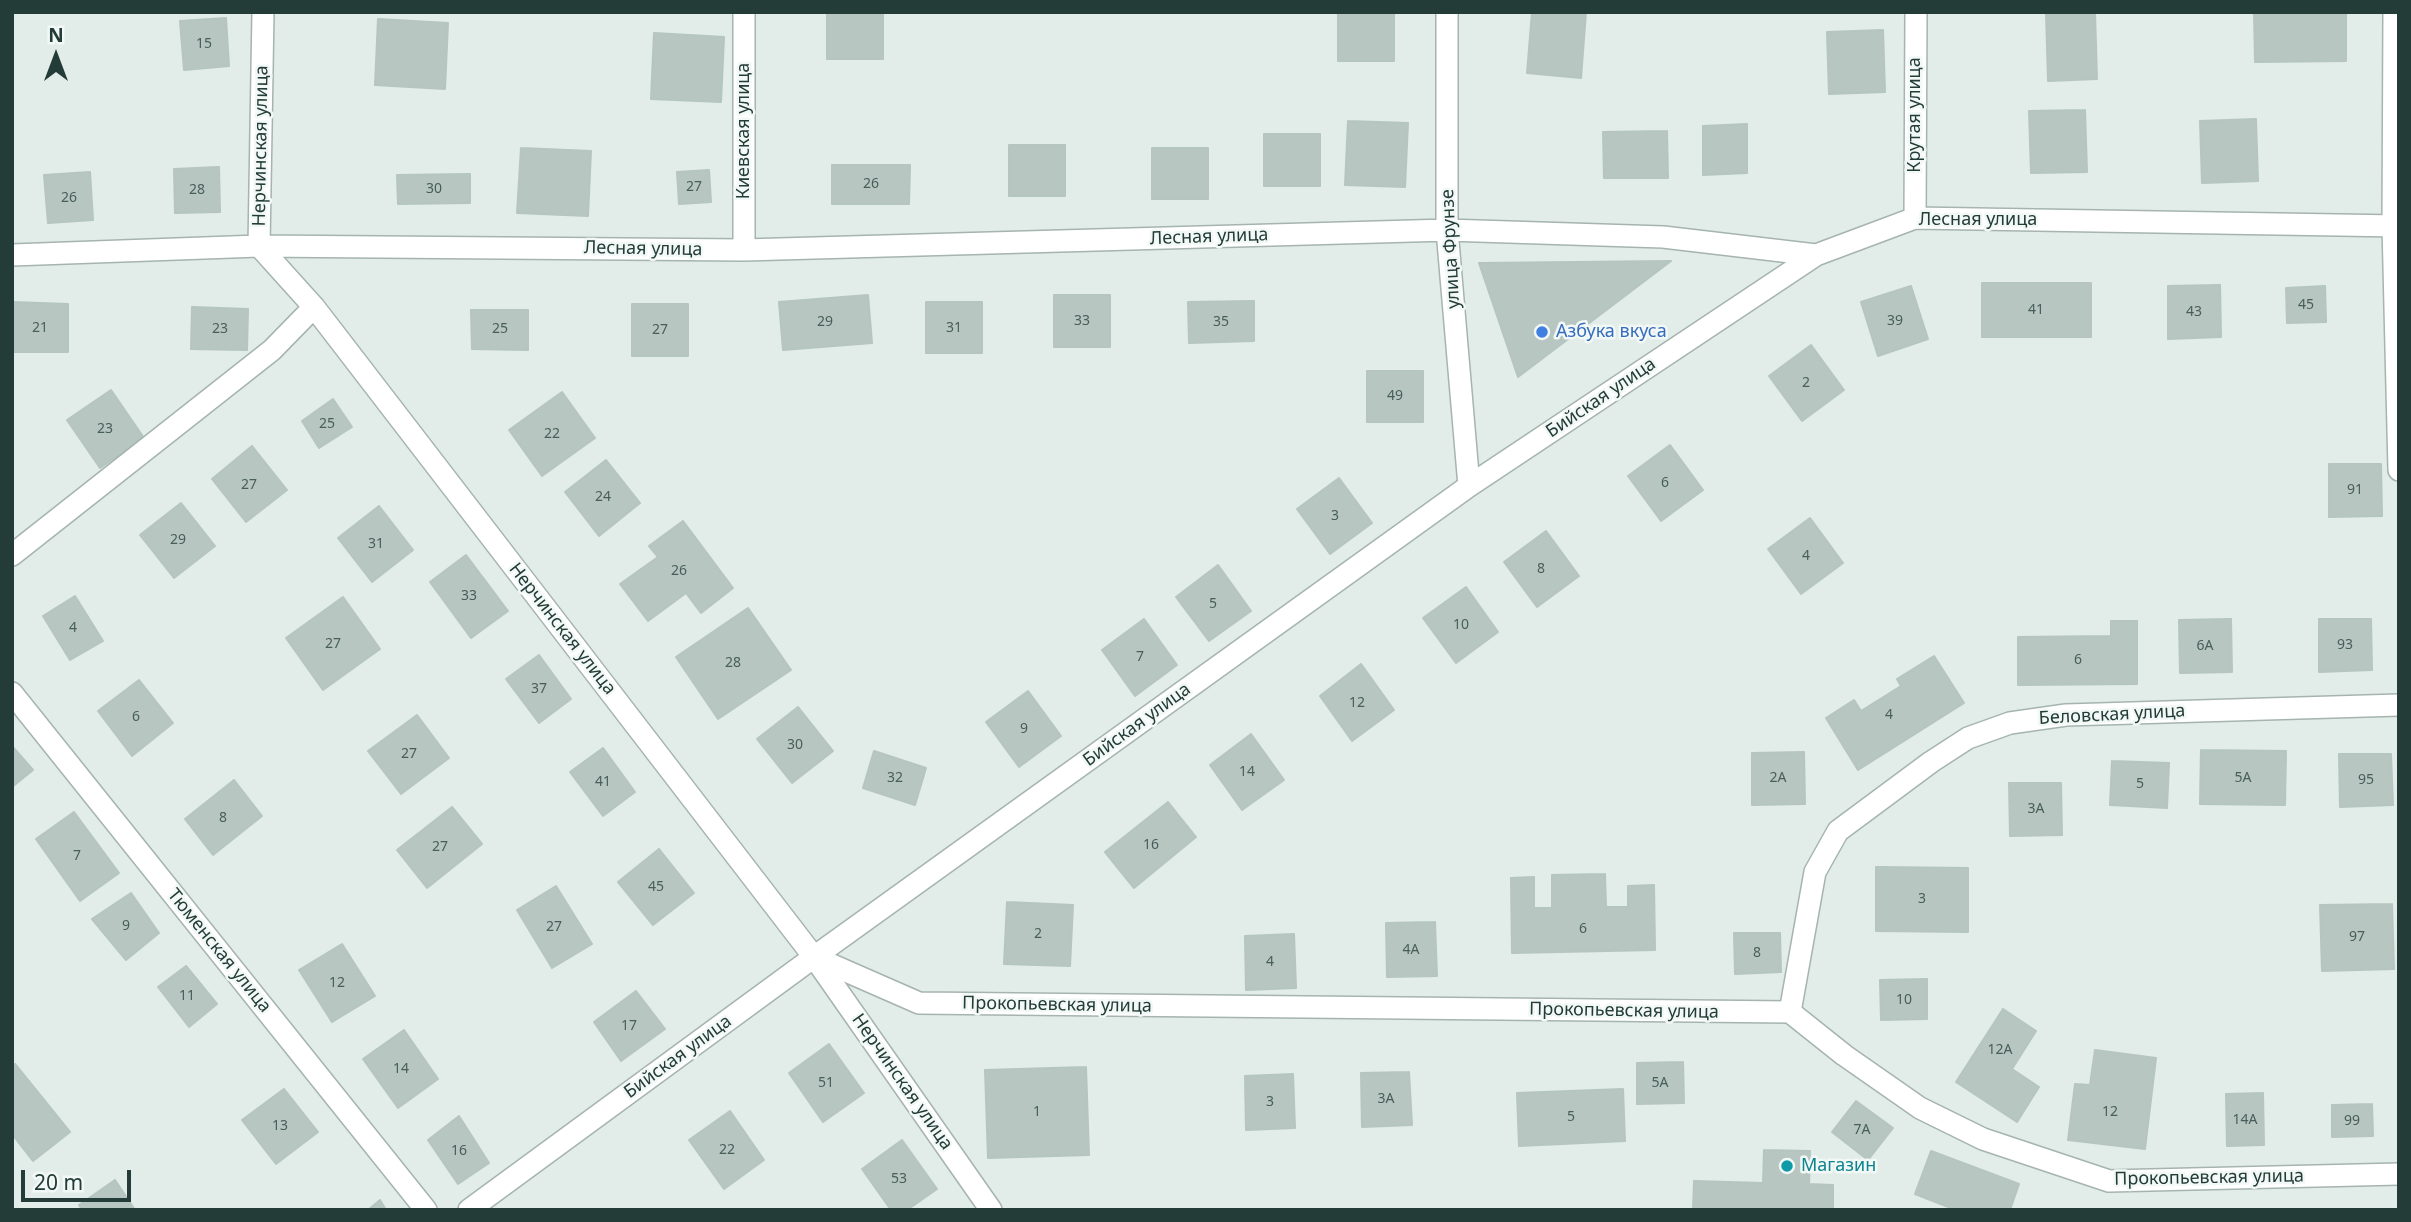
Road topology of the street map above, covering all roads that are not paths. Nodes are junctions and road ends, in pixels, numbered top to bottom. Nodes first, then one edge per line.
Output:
1 (263, 12) edge
2 (744, 12) edge
3 (1447, 12) edge
4 (1916, 12) edge
5 (2394, 12) edge
6 (1915, 218) junction
7 (2396, 226) edge
8 (1447, 230) junction
9 (259, 246) junction
10 (744, 250) junction
11 (12, 255) edge
12 (1816, 255) junction
13 (314, 307) junction
14 (2399, 470) edge
15 (1469, 486) junction
16 (12, 555) edge
17 (12, 693) edge
18 (2399, 705) edge
19 (814, 957) junction
20 (1790, 1012) junction
21 (2399, 1174) edge
22 (426, 1210) edge
23 (469, 1210) edge
24 (991, 1210) edge

1 - 9 street, Нерчинская улица
2 - 10 street, Киевская улица
3 - 8 street, улица Фрунзе
4 - 6 street, Крутая улица
5 - 7 street
6 - 7 street, Лесная улица
6 - 12 street, Лесная улица
7 - 14 street
8 - 10 street, Лесная улица
8 - 12 street, Лесная улица
8 - 15 street, улица Фрунзе
9 - 10 street, Лесная улица
9 - 11 street, Лесная улица
9 - 13 street, Нерчинская улица
12 - 15 street, Бийская улица
13 - 16 street
13 - 19 street, Нерчинская улица
15 - 19 street, Бийская улица
17 - 22 street, Тюменская улица
18 - 20 street, Беловская улица
19 - 20 street, Прокопьевская улица
19 - 23 street, Бийская улица
19 - 24 street, Нерчинская улица
20 - 21 street, Прокопьевская улица

